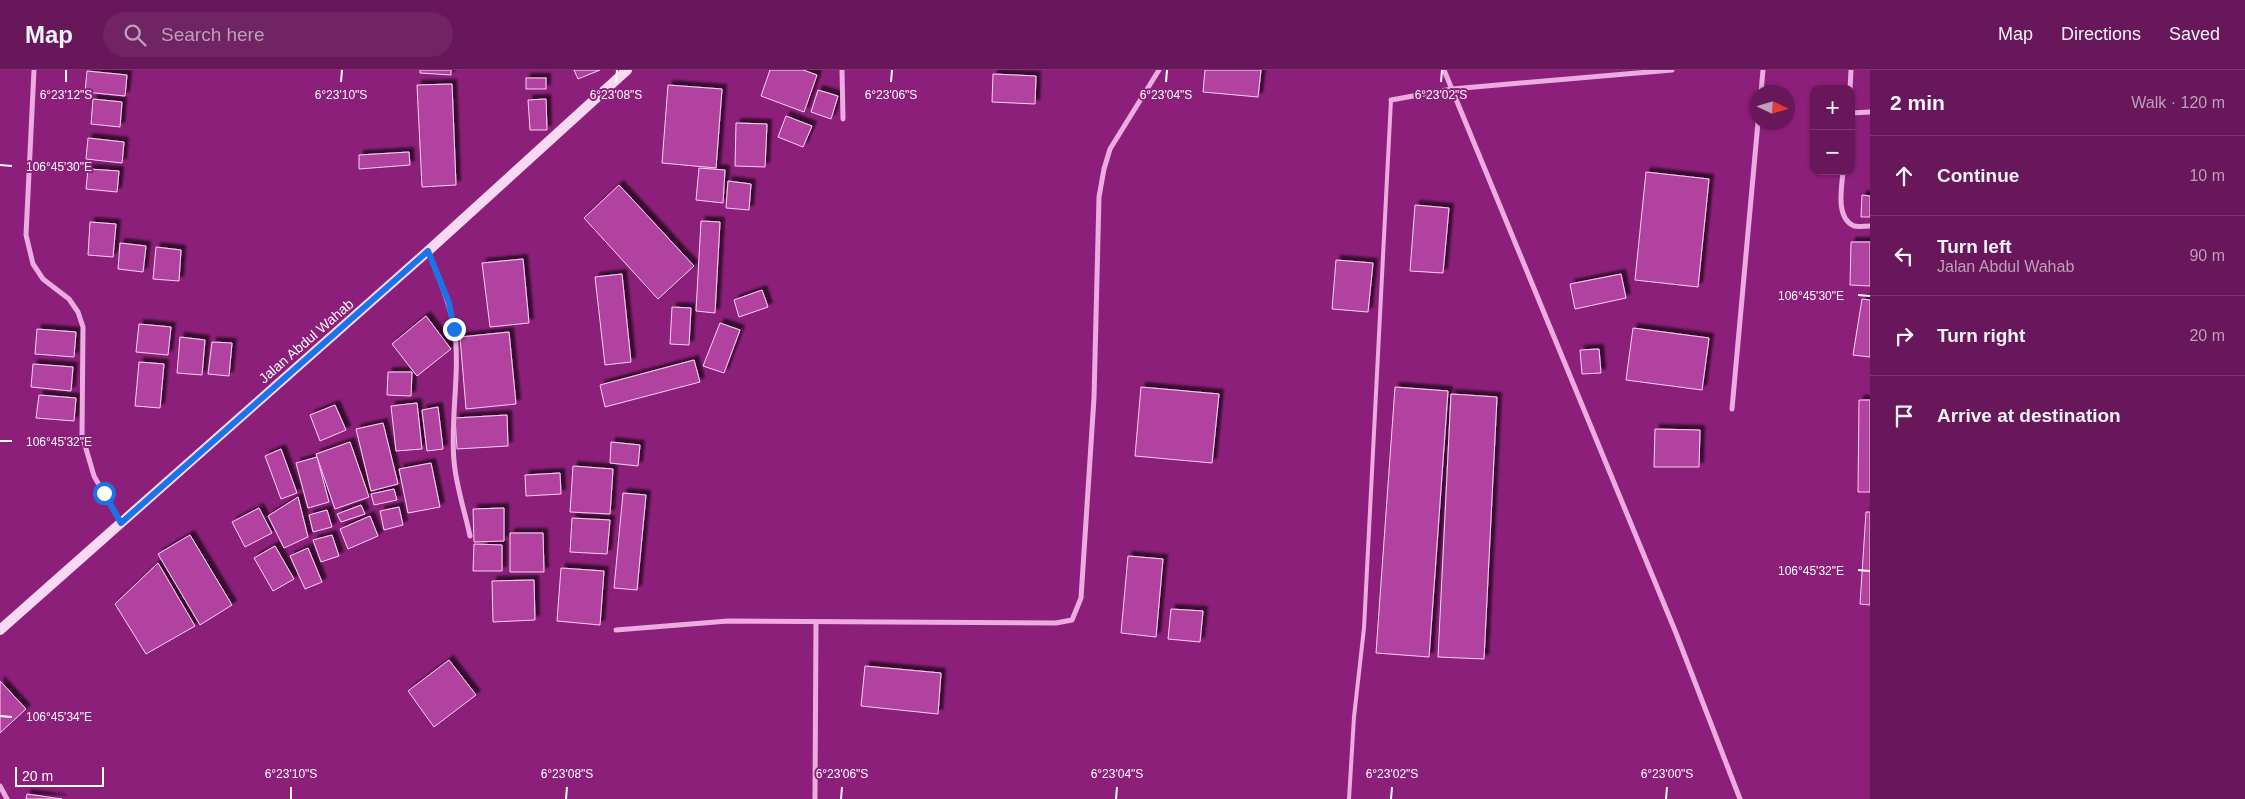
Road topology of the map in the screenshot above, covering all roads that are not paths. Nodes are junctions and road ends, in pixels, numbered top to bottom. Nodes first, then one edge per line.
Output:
1 (34, 70) edge
2 (627, 70) edge
3 (842, 70) edge
4 (1159, 70) edge
5 (1444, 70) edge
6 (1672, 70) edge
7 (1763, 70) edge
8 (1851, 70) edge
9 (1762, 85) edge
10 (1850, 85) edge
11 (1452, 89) junction
12 (1391, 100) joint
13 (1870, 112) edge
14 (1855, 113) edge
15 (843, 119) dead end
16 (1757, 130) edge
17 (1843, 175) edge
18 (1870, 226) edge
19 (428, 251) junction
20 (1732, 409) dead end
21 (121, 523) junction
22 (470, 536) dead end
23 (816, 622) junction
24 (0, 630) edge
25 (616, 630) dead end
26 (0, 786) edge
27 (7, 799) edge
28 (815, 799) edge
29 (1349, 799) edge
30 (1740, 799) edge

1 - 21 street
2 - 19 street, Jalan Abdul Wahab
3 - 15 street
4 - 23 street
5 - 11 street
6 - 11 street
7 - 9 street
8 - 10 street
11 - 12 street
11 - 30 street
12 - 29 lane
13 - 14 street
16 - 20 street
17 - 18 street
19 - 21 street, Jalan Abdul Wahab
19 - 22 street
21 - 24 street, Jalan Abdul Wahab
23 - 25 street
23 - 28 street
26 - 27 street

